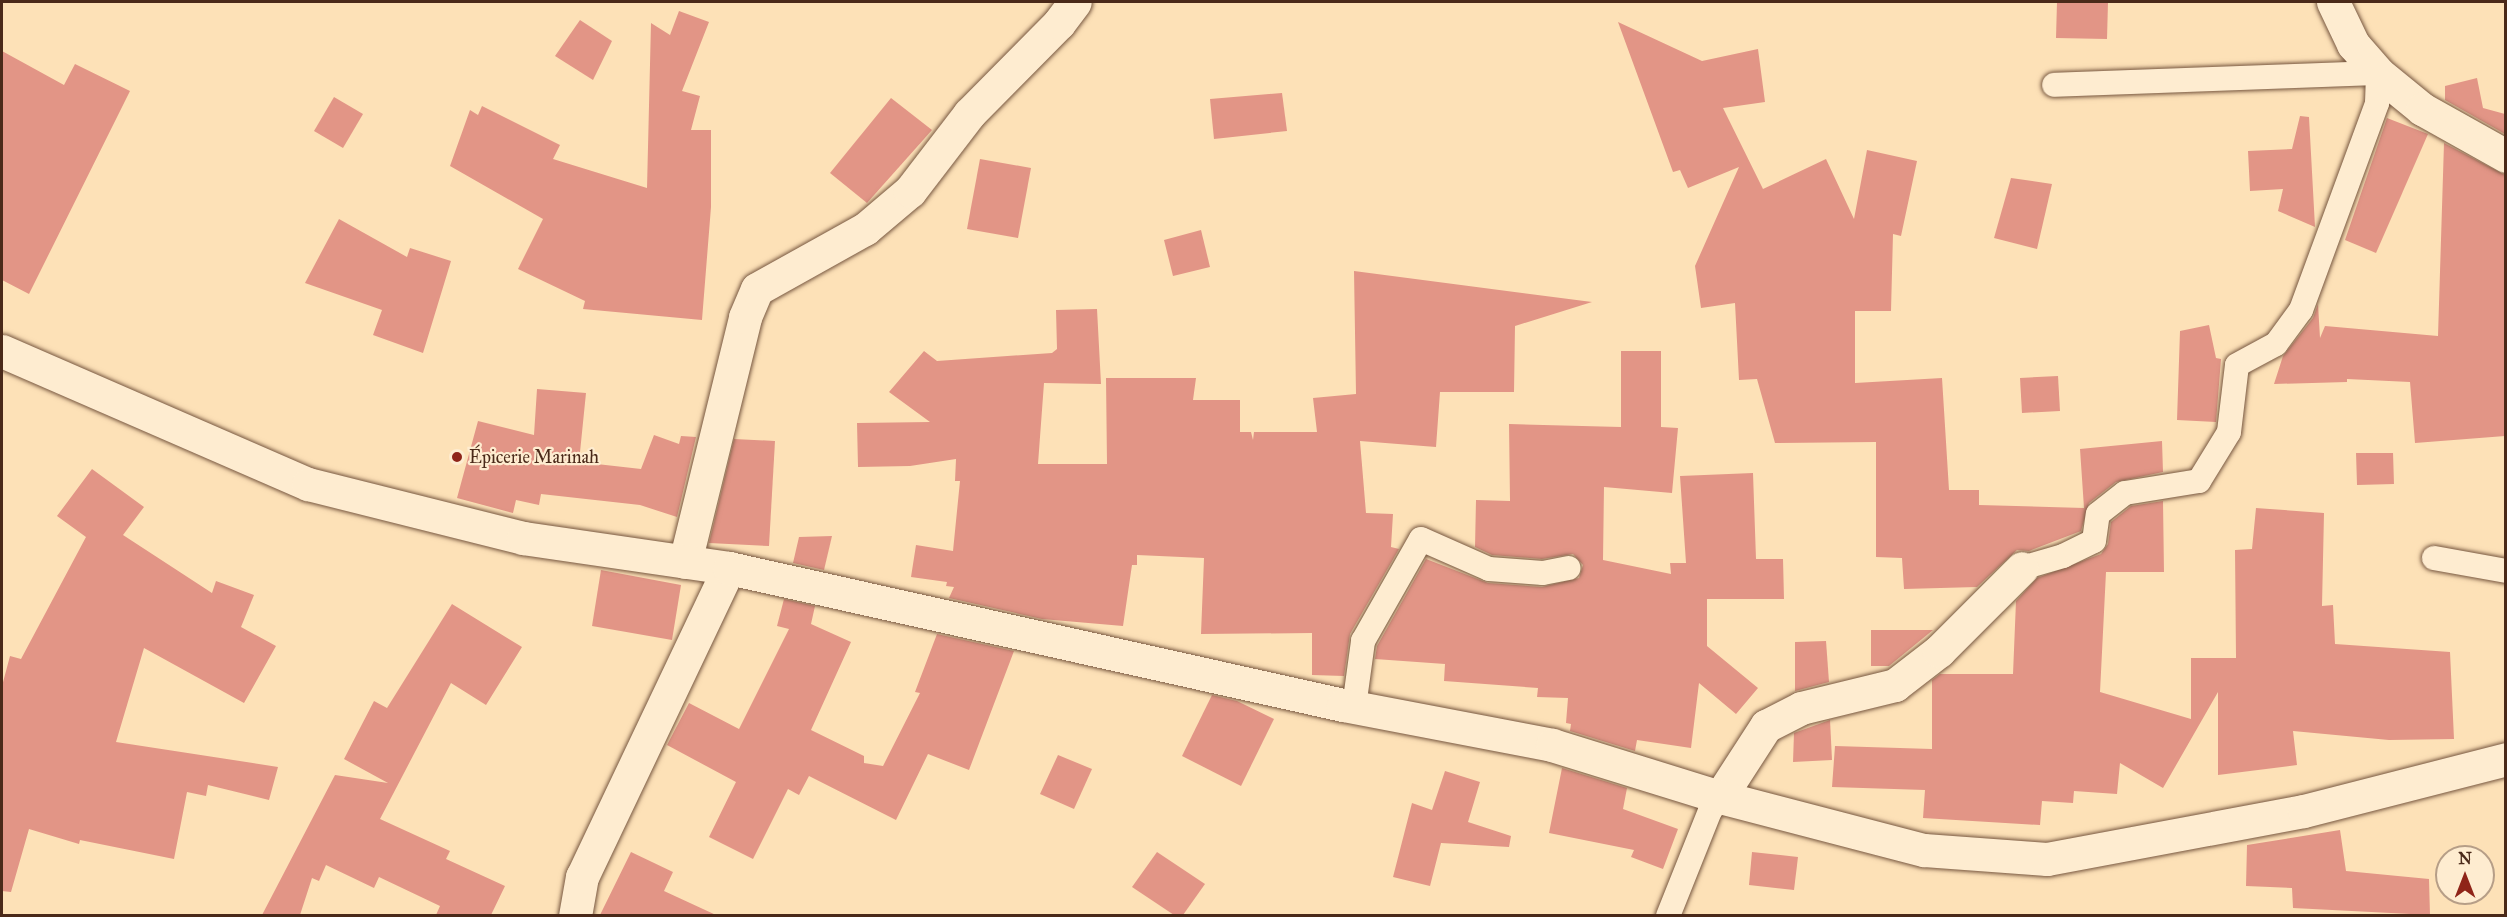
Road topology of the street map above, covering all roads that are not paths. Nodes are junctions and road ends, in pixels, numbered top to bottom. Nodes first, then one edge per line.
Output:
1 (1075, 2) edge
2 (2333, 2) edge
3 (2378, 73) junction
4 (2054, 85) dead end
5 (2505, 156) edge
6 (2, 351) edge
7 (2434, 558) dead end
8 (685, 562) junction
9 (729, 568) junction
10 (1569, 568) dead end
11 (2022, 568) joint
12 (2505, 571) edge
13 (1354, 707) junction
14 (2505, 759) edge
15 (1720, 797) junction
16 (574, 915) edge
17 (1668, 915) edge

1 - 8 street
2 - 3 street
3 - 4 lane
3 - 5 street
3 - 11 lane
6 - 8 street
7 - 12 lane
8 - 9 street
9 - 13 street
9 - 16 street
10 - 13 lane
11 - 15 street
13 - 15 street
14 - 15 street
15 - 17 lane

